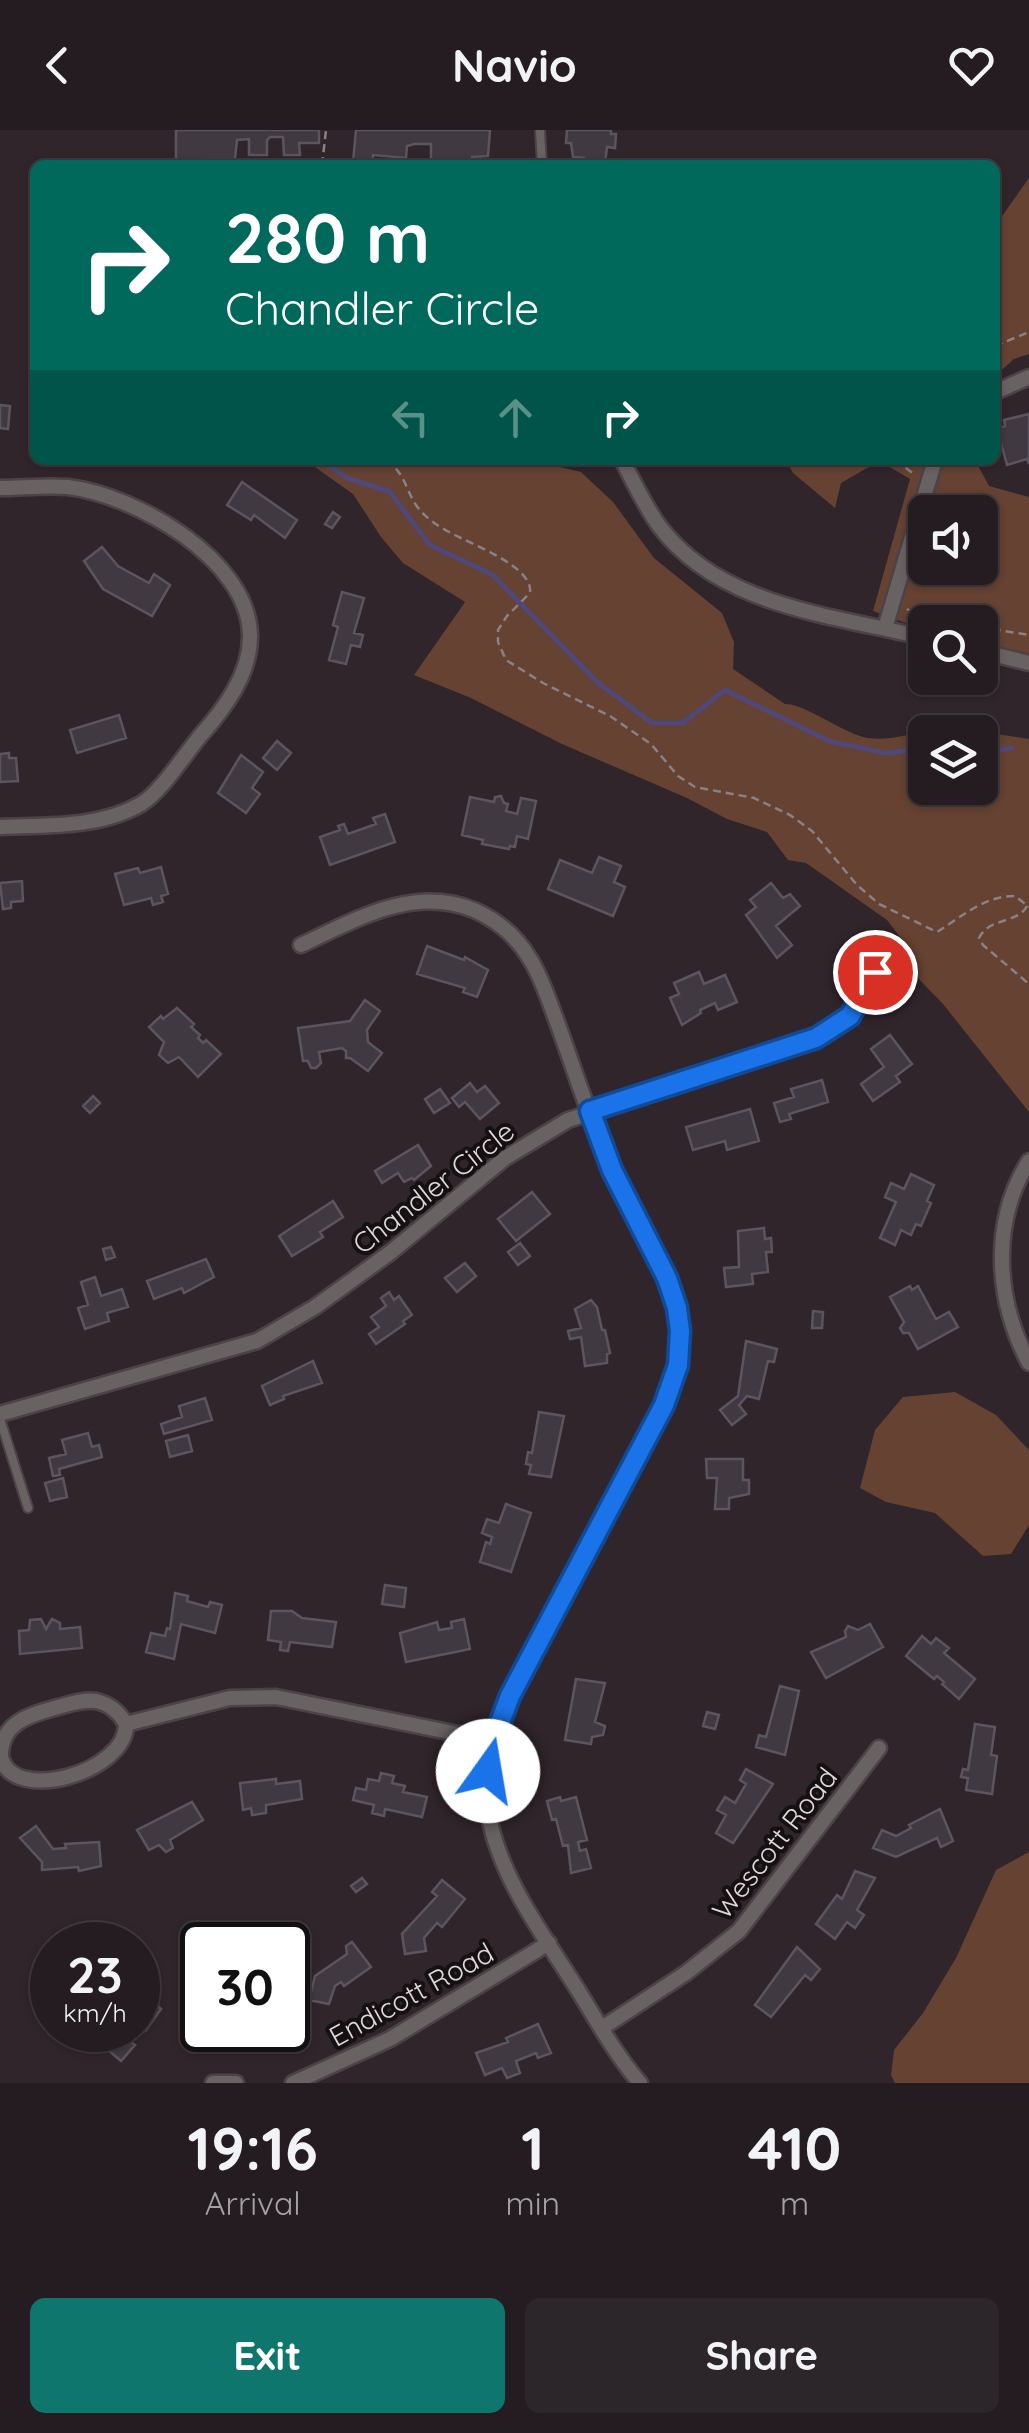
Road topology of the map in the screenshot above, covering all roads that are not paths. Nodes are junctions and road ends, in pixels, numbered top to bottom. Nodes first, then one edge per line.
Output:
1 (540, 130) edge
2 (542, 160) edge
3 (1029, 377) edge
4 (1000, 390) edge
5 (625, 465) edge
6 (934, 465) edge
7 (0, 488) edge
8 (885, 628) junction
9 (908, 634) edge
10 (998, 655) edge
11 (1029, 663) edge
12 (0, 828) edge
13 (302, 946) dead end
14 (875, 972) dead end
15 (590, 1111) junction
16 (1029, 1161) edge
17 (1029, 1363) edge
18 (0, 1416) edge
19 (28, 1508) dead end
20 (126, 1724) junction
21 (493, 1741) junction
22 (880, 1748) dead end
23 (549, 1943) junction
24 (602, 2028) junction
25 (213, 2083) edge
26 (236, 2083) edge
27 (294, 2083) edge
28 (640, 2083) edge

1 - 2 lane
3 - 4 street
5 - 8 street
6 - 8 street
7 - 12 street
8 - 9 street
10 - 11 street
13 - 15 street
14 - 15 street, Chandler Circle
15 - 18 street, Chandler Circle
15 - 21 street
16 - 17 street
18 - 19 lane
20 - 20 street
20 - 21 street
21 - 23 street
22 - 24 street, Wescott Road
23 - 24 street
23 - 27 street, Endicott Road
24 - 28 street
25 - 26 street

